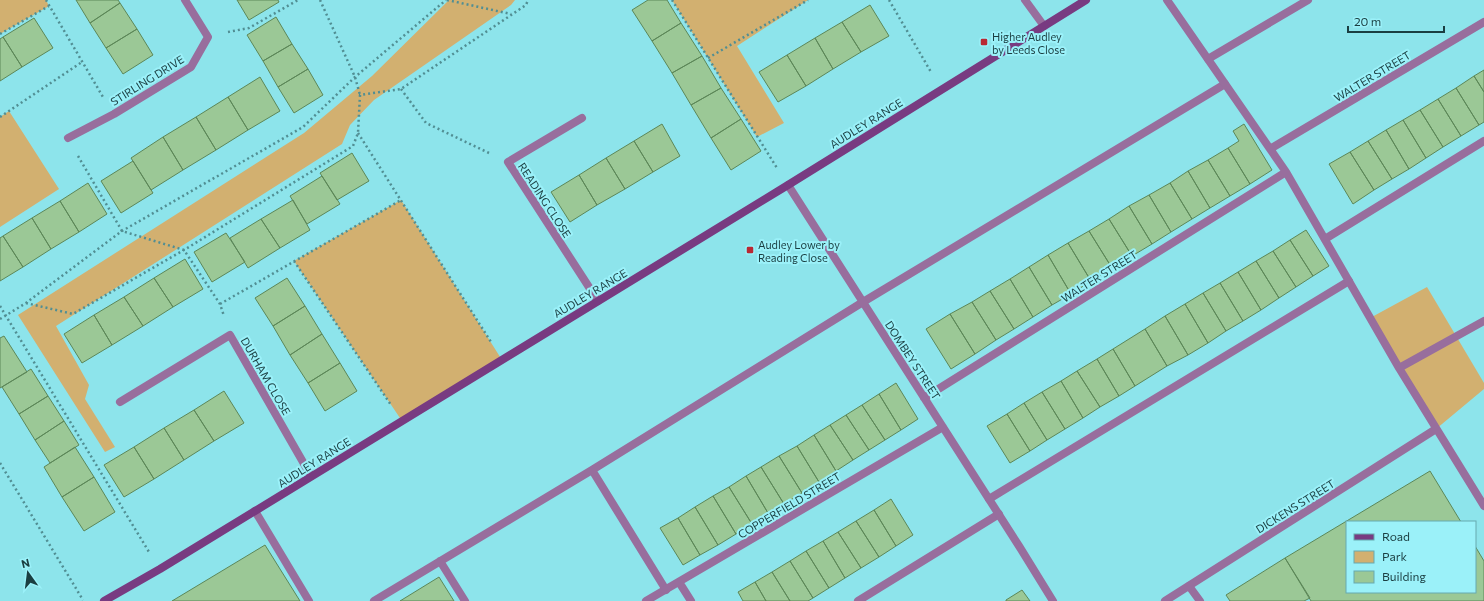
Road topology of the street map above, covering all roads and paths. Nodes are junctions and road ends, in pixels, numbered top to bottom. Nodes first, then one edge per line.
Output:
1 (46, 0) edge
2 (185, 0) edge
3 (298, 0) edge
4 (320, 0) edge
5 (447, 0) edge
6 (528, 0) edge
7 (672, 0) edge
8 (808, 0) edge
9 (889, 0) edge
10 (1026, 0) edge
11 (1086, 0) edge
12 (1166, 0) edge
13 (1308, 0) edge
14 (49, 6) junction
15 (512, 14) junction
16 (1484, 22) edge
17 (1044, 26) junction
18 (0, 34) edge
19 (208, 37) junction
20 (708, 58) junction
21 (1208, 59) junction
22 (82, 62) junction
23 (355, 77) junction
24 (1225, 84) junction
25 (401, 89) junction
26 (941, 90) junction
27 (360, 95) junction
28 (114, 114) junction
29 (0, 117) edge
30 (582, 118) dead end
31 (358, 133) junction
32 (68, 138) joint
33 (1484, 141) edge
34 (1270, 149) junction
35 (508, 162) junction
36 (1286, 172) junction
37 (788, 185) junction
38 (401, 200) junction
39 (122, 231) junction
40 (1325, 239) junction
41 (184, 250) junction
42 (294, 260) junction
43 (1348, 281) junction
44 (598, 301) junction
45 (863, 302) junction
46 (26, 303) junction
47 (220, 304) junction
48 (0, 306) edge
49 (6, 316) junction
50 (0, 319) edge
51 (1484, 321) edge
52 (230, 336) junction
53 (502, 360) junction
54 (1399, 368) junction
55 (924, 398) junction
56 (120, 402) dead end
57 (402, 421) junction
58 (943, 427) junction
59 (1436, 429) junction
60 (0, 463) edge
61 (592, 470) junction
62 (311, 476) junction
63 (989, 499) junction
64 (1484, 506) edge
65 (255, 511) junction
66 (999, 514) junction
67 (440, 561) junction
68 (160, 569) junction
69 (679, 582) junction
70 (1189, 586) junction
71 (666, 590) junction
72 (84, 601) edge
73 (104, 601) edge
74 (309, 601) edge
75 (374, 601) edge
76 (465, 601) edge
77 (646, 601) edge
78 (691, 601) edge
79 (858, 601) edge
80 (1053, 601) edge
81 (1165, 601) edge
82 (1200, 601) edge

1 - 14 path
2 - 19 street
3 - 19 path
4 - 23 path
5 - 15 path
5 - 23 path
6 - 15 path
7 - 20 path
8 - 20 path
9 - 26 path
10 - 17 street
11 - 17 street, AUDLEY RANGE
12 - 21 street
13 - 21 street
14 - 18 path
14 - 22 path
15 - 25 path
16 - 34 street, WALTER STREET
17 - 26 street, AUDLEY RANGE
19 - 28 street, STIRLING DRIVE
20 - 37 path
21 - 24 street
22 - 28 path
22 - 29 path
23 - 27 path
23 - 39 path
24 - 34 street
24 - 45 street
25 - 27 path
25 - 35 path
26 - 37 street, AUDLEY RANGE
27 - 31 path
28 - 32 street, STIRLING DRIVE
30 - 35 street, READING CLOSE
31 - 38 path
31 - 41 path
32 - 39 path
33 - 40 street
34 - 36 street
35 - 44 street, READING CLOSE
36 - 40 street
36 - 55 street, WALTER STREET
37 - 44 street, AUDLEY RANGE
37 - 45 street, DOMBEY STREET
38 - 42 path
38 - 53 path
39 - 41 path
39 - 46 path
40 - 43 street
41 - 46 path
41 - 47 path
42 - 47 path
42 - 57 path
43 - 54 street
43 - 63 street
44 - 53 street, AUDLEY RANGE
45 - 55 street, DOMBEY STREET
45 - 61 street
46 - 49 path
47 - 52 path
48 - 49 path
49 - 50 path
49 - 68 path
51 - 54 street
52 - 56 street, DURHAM CLOSE
52 - 62 street, DURHAM CLOSE
53 - 57 street, AUDLEY RANGE
54 - 59 street
55 - 58 street, DOMBEY STREET
57 - 62 street, AUDLEY RANGE
58 - 63 street, DOMBEY STREET
58 - 69 street, COPPERFIELD STREET
59 - 64 street
59 - 70 street, DICKENS STREET
60 - 72 path
61 - 67 street
61 - 71 street
62 - 65 street, AUDLEY RANGE
63 - 66 street, DOMBEY STREET
65 - 68 street, AUDLEY RANGE
65 - 74 street
66 - 79 street
66 - 80 street, DOMBEY STREET
67 - 75 street
67 - 76 street
68 - 73 street, AUDLEY RANGE
69 - 71 street, COPPERFIELD STREET
69 - 78 street
70 - 81 street, DICKENS STREET
70 - 82 street
71 - 77 street, COPPERFIELD STREET

